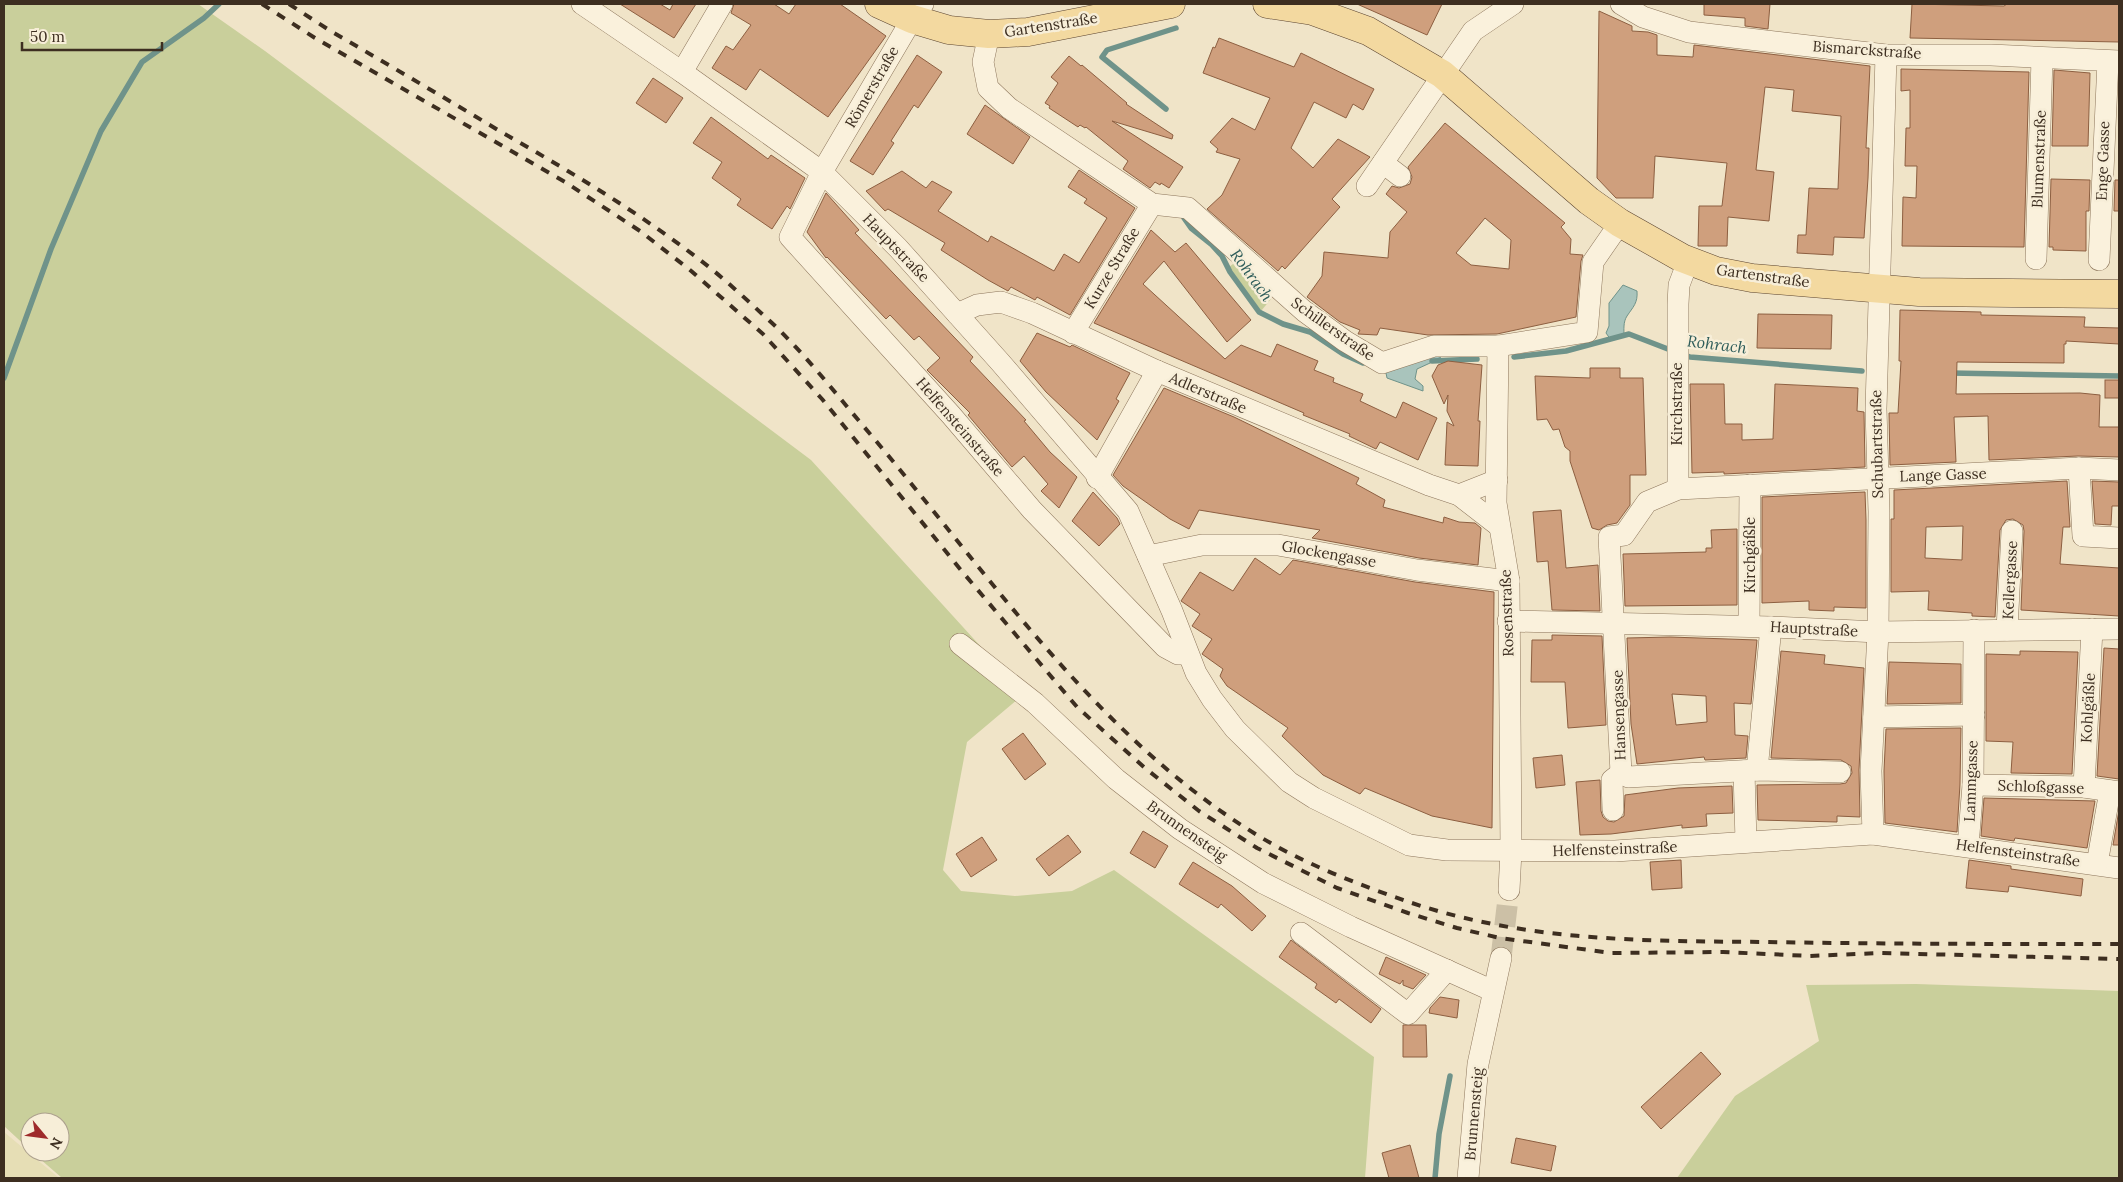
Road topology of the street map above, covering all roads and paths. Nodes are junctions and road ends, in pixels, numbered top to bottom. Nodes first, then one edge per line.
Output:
1 (582, 4) edge
2 (722, 4) edge
3 (879, 4) edge
4 (1171, 4) edge
5 (1267, 4) edge
6 (1513, 4) edge
7 (1621, 4) edge
8 (918, 12) edge
9 (989, 34) junction
10 (1886, 55) junction
11 (2042, 58) junction
12 (2113, 61) edge
13 (682, 72) junction
14 (1442, 74) junction
15 (1383, 162) junction
16 (822, 172) junction
17 (1400, 176) dead end
18 (1367, 186) dead end
19 (1152, 204) junction
20 (1620, 223) junction
21 (2036, 259) dead end
22 (2099, 260) dead end
23 (1688, 261) junction
24 (1879, 289) junction
25 (2119, 294) edge
26 (958, 314) junction
27 (1073, 333) junction
28 (1498, 346) junction
29 (1157, 371) junction
30 (2079, 468) junction
31 (2119, 470) edge
32 (1876, 477) junction
33 (1097, 478) junction
34 (1496, 480) junction
35 (1750, 484) junction
36 (1678, 489) junction
37 (1459, 495) junction
38 (1499, 526) junction
39 (2012, 531) dead end
40 (2119, 538) edge
41 (1148, 556) junction
42 (1611, 563) joint
43 (1509, 581) junction
44 (1508, 621) junction
45 (1614, 622) junction
46 (1749, 626) junction
47 (1771, 627) junction
48 (2092, 629) junction
49 (2119, 629) edge
50 (1974, 630) junction
51 (2007, 630) junction
52 (1878, 632) junction
53 (960, 644) dead end
54 (1188, 654) junction
55 (1974, 711) junction
56 (1874, 717) junction
57 (1750, 770) junction
58 (1840, 772) dead end
59 (1621, 773) junction
60 (1973, 785) junction
61 (2084, 787) junction
62 (2114, 791) edge
63 (1613, 810) dead end
64 (1873, 834) junction
65 (1746, 842) junction
66 (1968, 846) junction
67 (1511, 851) junction
68 (2097, 864) junction
69 (2119, 868) edge
70 (1509, 890) tunnel mouth
71 (1301, 933) dead end
72 (1501, 958) tunnel mouth
73 (1446, 970) junction
74 (1493, 991) junction
75 (1468, 1178) edge

1 - 13 street, Hauptstraße
2 - 13 street
3 - 8 main road
4 - 9 main road, Gartenstraße
5 - 14 main road, Gartenstraße
6 - 14 street
7 - 10 street, Bismarckstraße
8 - 9 main road
8 - 16 street, Römerstraße
9 - 19 street, Schillerstraße
10 - 11 street, Bismarckstraße
10 - 24 street, Schubartstraße
11 - 12 street, Bismarckstraße
11 - 21 street, Blumenstraße
12 - 22 street, Enge Gasse
13 - 16 street, Hauptstraße
14 - 15 street
14 - 20 main road, Gartenstraße
15 - 17 street
15 - 18 street
16 - 26 street, Hauptstraße
16 - 54 street, Helfensteinstraße
19 - 27 street, Kurze Straße
19 - 28 street, Schillerstraße
20 - 23 main road, Gartenstraße
20 - 28 street, Schillerstraße
23 - 24 main road, Gartenstraße
23 - 36 street, Kirchstraße
24 - 25 main road, Gartenstraße
24 - 32 street, Schubartstraße
26 - 27 street, Adlerstraße
26 - 33 street, Hauptstraße
27 - 29 street, Adlerstraße
28 - 34 street, Rosenstraße
29 - 33 street
29 - 37 street, Adlerstraße
30 - 31 street, Lange Gasse
30 - 32 street, Lange Gasse
30 - 40 street
32 - 35 street, Lange Gasse
32 - 52 street, Schubartstraße
33 - 41 street, Hauptstraße
34 - 37 street
34 - 38 street, Rosenstraße
35 - 36 street, Lange Gasse
35 - 46 street, Kirchgäßle
36 - 42 street, Lange Gasse
37 - 38 street, Adlerstraße
38 - 43 street, Rosenstraße
39 - 51 street, Kellergasse
41 - 43 street, Glockengasse
41 - 54 street, Helfensteinstraße
42 - 45 street, Hansengasse
43 - 44 street, Rosenstraße
44 - 45 street, Hauptstraße
44 - 67 street, Rosenstraße
45 - 46 street, Hauptstraße
45 - 59 street, Hansengasse
46 - 47 street, Hauptstraße
47 - 52 street, Hauptstraße
47 - 57 street
48 - 49 street, Hauptstraße
48 - 51 street, Hauptstraße
48 - 61 street, Kohlgäßle
50 - 51 street, Hauptstraße
50 - 52 street, Hauptstraße
50 - 55 street, Lammgasse
52 - 56 street, Schubartstraße
53 - 73 street, Brunnensteig
54 - 67 street, Helfensteinstraße
55 - 56 street
55 - 60 street, Lammgasse
56 - 64 street, Schubartstraße
57 - 58 street, Hansengasse
57 - 59 street, Hansengasse
57 - 65 street
59 - 63 street
60 - 61 street, Schloßgasse
60 - 66 street, Lammgasse
61 - 62 street, Schloßgasse
62 - 68 street, Schloßgasse
64 - 65 street, Helfensteinstraße
64 - 66 street, Helfensteinstraße
65 - 67 street, Helfensteinstraße
66 - 68 street, Helfensteinstraße
67 - 70 street
68 - 69 street, Helfensteinstraße
71 - 73 street
72 - 74 street, Brunnensteig
73 - 74 street, Brunnensteig
74 - 75 street, Brunnensteig

